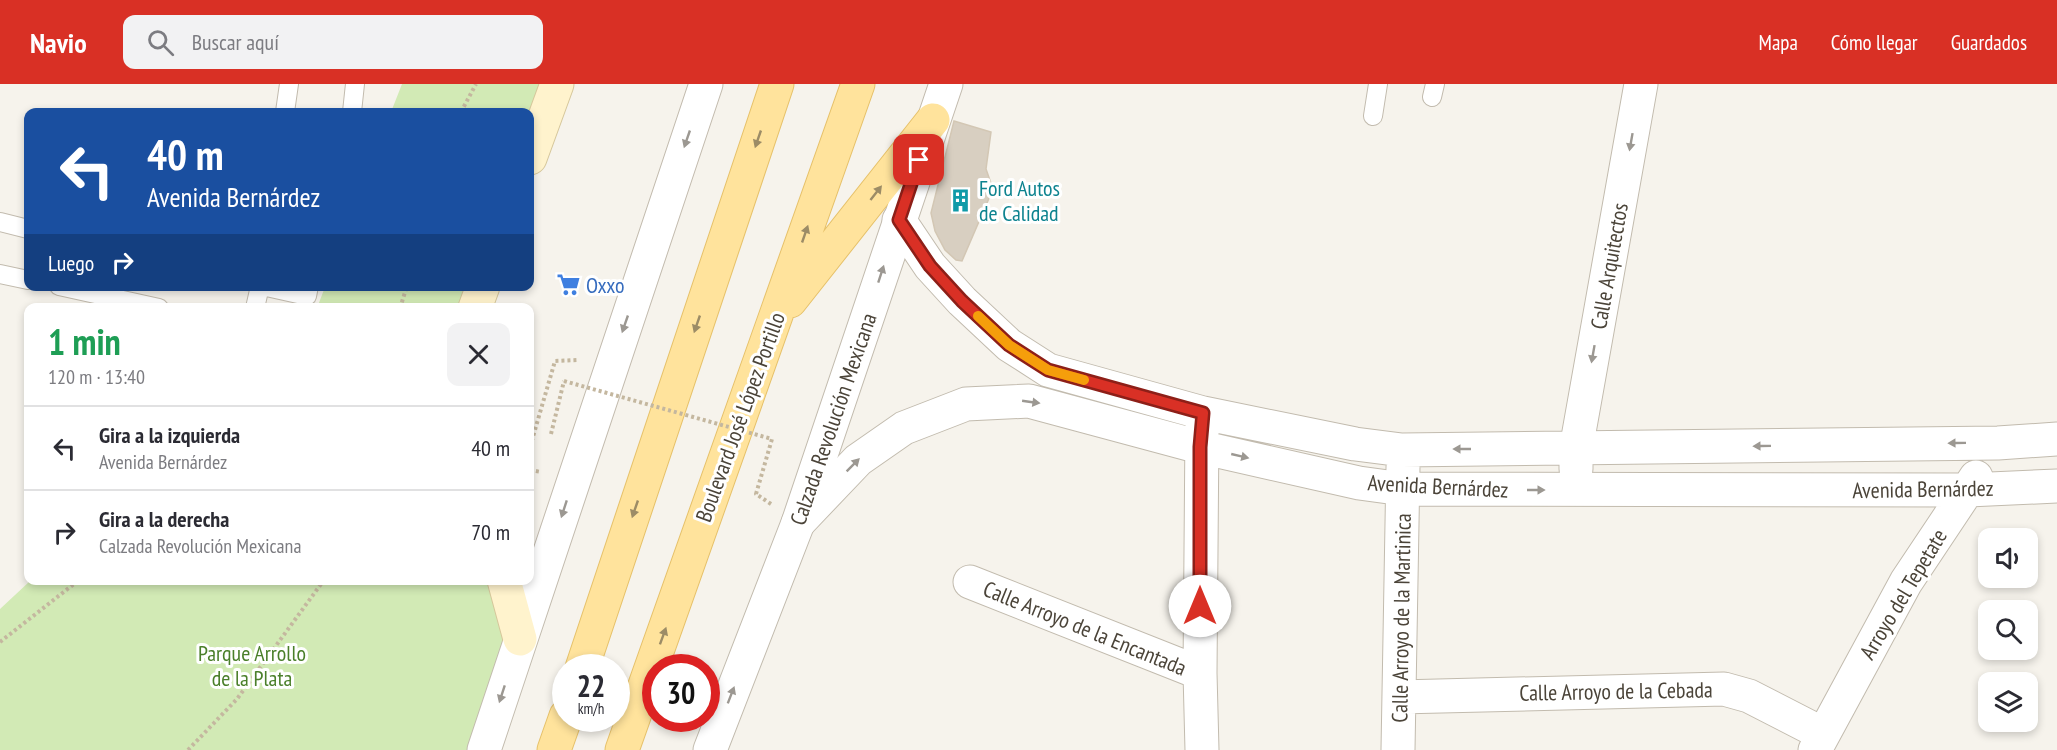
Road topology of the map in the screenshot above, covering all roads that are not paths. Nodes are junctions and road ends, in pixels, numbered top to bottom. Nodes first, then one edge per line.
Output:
1 (289, 84) edge
2 (355, 84) edge
3 (557, 84) edge
4 (706, 84) edge
5 (777, 84) edge
6 (858, 84) edge
7 (946, 84) edge
8 (1378, 84) edge
9 (1641, 84) edge
10 (286, 108) edge
11 (352, 108) edge
12 (1373, 116) dead end
13 (933, 120) junction
14 (534, 147) edge
15 (899, 220) junction
16 (0, 222) edge
17 (24, 228) edge
18 (0, 274) edge
19 (24, 279) edge
20 (82, 291) edge
21 (284, 291) edge
22 (306, 296) edge
23 (136, 303) edge
24 (774, 321) junction
25 (1203, 413) junction
26 (2057, 439) edge
27 (1998, 443) junction
28 (1200, 447) junction
29 (1576, 449) junction
30 (1402, 450) junction
31 (2046, 486) edge
32 (1403, 489) junction
33 (1575, 490) junction
34 (1968, 490) junction
35 (798, 523) junction
36 (970, 582) dead end
37 (505, 585) edge
38 (520, 639) junction
39 (587, 654) edge
40 (1200, 674) junction
41 (1399, 697) junction
42 (560, 732) edge
43 (1819, 742) edge
44 (484, 750) edge
45 (554, 750) edge
46 (622, 750) edge
47 (710, 750) edge
48 (1202, 750) edge
49 (1398, 750) edge

1 - 10 lane
2 - 11 lane
3 - 14 main road
4 -> 38 street
5 -> 39 main road
24 -> 6 main road, Boulevard José López Portillo
7 - 13 street, Calzada Revolución Mexicana
8 - 12 lane
9 -> 29 street, Calle Arquitectos
13 - 15 street, Calzada Revolución Mexicana
24 -> 13 main road
15 - 25 street, Avenida Bernárdez
35 -> 15 street, Calzada Revolución Mexicana
16 - 17 lane
18 - 19 lane
20 - 23 lane
21 - 22 lane
46 -> 24 main road, Boulevard José López Portillo
25 - 28 street
25 - 30 street, Avenida Bernárdez
26 - 27 street, Avenida Bernárdez
26 - 31 street
27 -> 29 street, Avenida Bernárdez
27 - 34 street, Arroyo del Tepetate
28 -> 32 street, Avenida Bernárdez
35 -> 28 street, Avenida Bernárdez
28 - 40 street
29 -> 30 street, Avenida Bernárdez
29 - 33 street, Calle Arquitectos
30 - 32 street, Calle Arroyo de la Martinica
31 - 34 street, Avenida Bernárdez
32 -> 33 street, Avenida Bernárdez
32 - 41 street, Calle Arroyo de la Martinica
33 - 34 street, Avenida Bernárdez
34 - 43 street, Arroyo del Tepetate
47 -> 35 street, Calzada Revolución Mexicana
36 - 40 street, Calle Arroyo de la Encantada
37 - 38 main road
38 -> 44 street
40 - 48 street
41 - 43 street, Calle Arroyo de la Cebada
41 - 49 street, Calle Arroyo de la Martinica
42 - 45 main road

